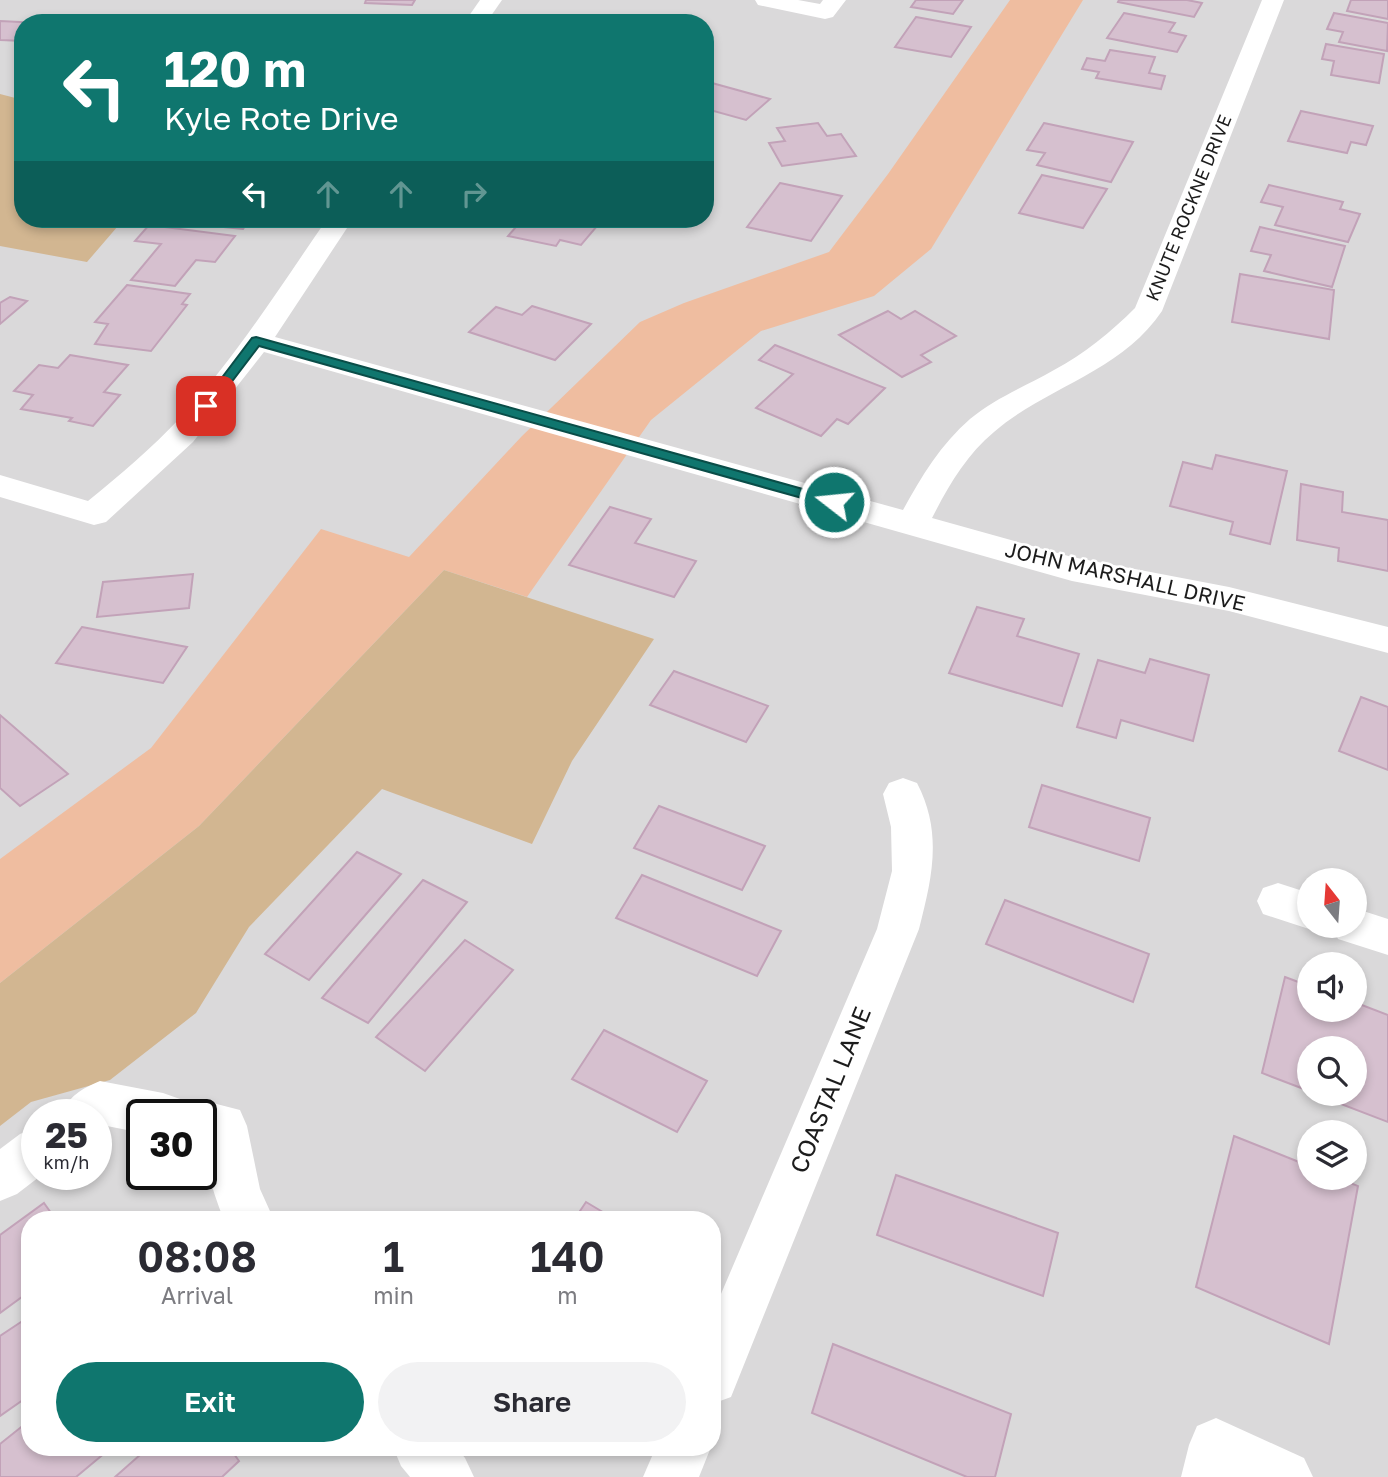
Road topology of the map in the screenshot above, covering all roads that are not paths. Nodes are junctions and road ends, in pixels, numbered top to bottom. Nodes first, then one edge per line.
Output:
1 (766, 0) edge
2 (1273, 0) edge
3 (830, 6) edge
4 (334, 228) edge
5 (256, 341) junction
6 (0, 486) edge
7 (912, 524) junction
8 (1388, 640) edge
9 (903, 794) dead end
10 (1367, 930) edge
11 (1388, 937) edge
12 (217, 1138) edge
13 (21, 1162) edge
14 (0, 1178) edge
15 (245, 1211) edge
16 (721, 1356) edge
17 (428, 1456) edge
18 (680, 1456) edge
19 (446, 1477) edge
20 (671, 1477) edge
21 (1209, 1477) edge
22 (1285, 1477) edge

1 - 3 street
2 - 7 street, KNUTE ROCKNE DRIVE
4 - 5 street
5 - 6 street
5 - 7 street, JOHN MARSHALL DRIVE
7 - 8 street, JOHN MARSHALL DRIVE
9 - 16 street, COASTAL LANE
10 - 11 street
12 - 15 street
13 - 14 street
17 - 19 street
18 - 20 street
21 - 22 street

